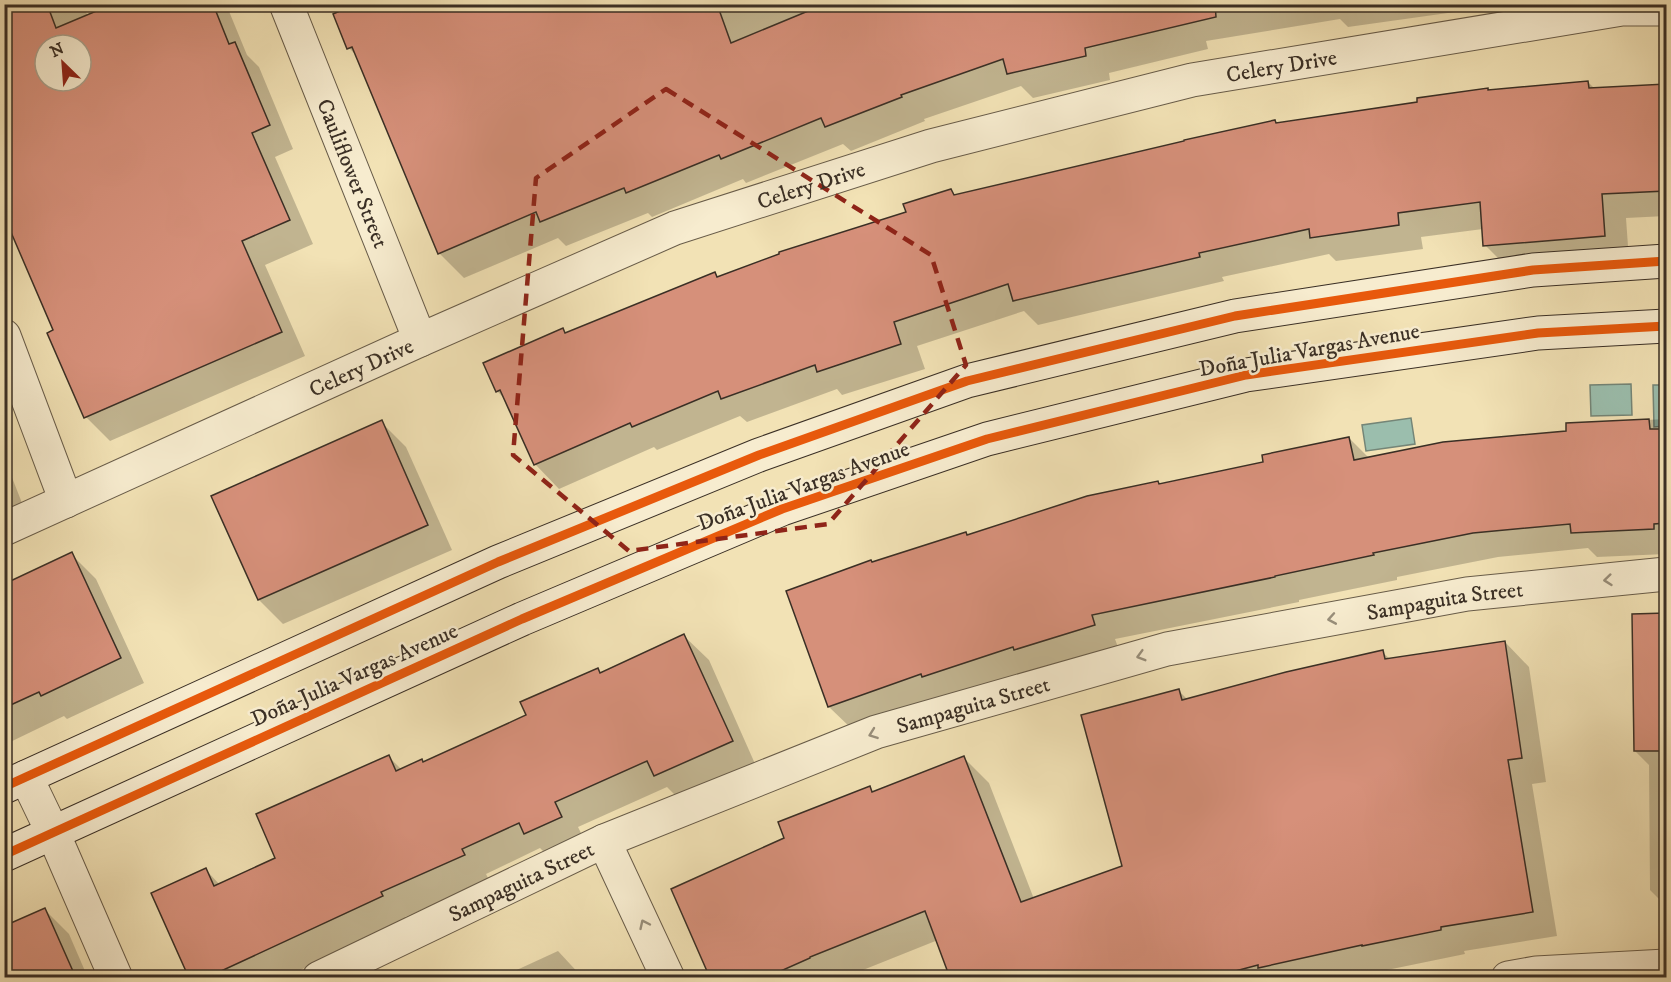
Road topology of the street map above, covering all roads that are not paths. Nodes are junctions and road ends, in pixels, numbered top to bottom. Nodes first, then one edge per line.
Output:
1 (286, 4) edge
2 (1623, 7) edge
3 (1666, 9) edge
4 (1666, 261) edge
5 (1666, 326) edge
6 (4, 336) edge
7 (420, 340) junction
8 (66, 501) junction
9 (4, 529) edge
10 (1666, 574) edge
11 (15, 782) edge
12 (53, 833) junction
13 (604, 841) junction
14 (4, 855) edge
15 (1666, 966) edge
16 (116, 978) edge
17 (319, 978) edge
18 (668, 978) edge
19 (1508, 978) edge

1 - 7 street, Cauliflower Street
2 - 3 street, Celery Drive
2 - 7 street, Celery Drive
4 - 11 street, Doña Julia Vargas Avenue
5 - 12 street, Doña Julia Vargas Avenue
6 - 8 street
7 - 8 street, Celery Drive
8 - 9 street, Celery Drive
10 -> 13 street, Sampaguita Street
11 - 12 street
12 - 14 street, Doña Julia Vargas Avenue
12 - 16 street
13 - 17 street, Sampaguita Street
18 -> 13 street
15 - 19 street

